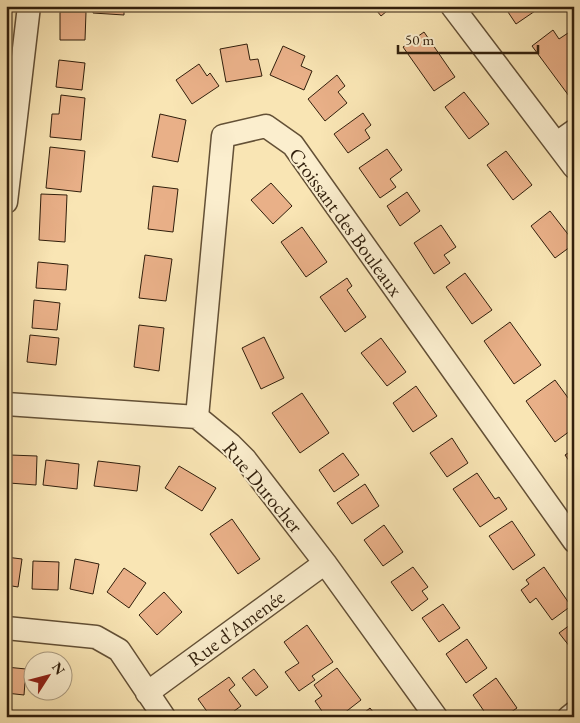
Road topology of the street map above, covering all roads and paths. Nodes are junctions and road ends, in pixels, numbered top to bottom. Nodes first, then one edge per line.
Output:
1 (29, 6) edge
2 (452, 6) edge
3 (565, 137) edge
4 (574, 167) edge
5 (6, 202) edge
6 (6, 404) edge
7 (197, 417) junction
8 (574, 541) edge
9 (325, 563) junction
10 (6, 628) edge
11 (147, 693) junction
12 (574, 713) edge
13 (164, 717) edge
14 (436, 717) edge
15 (569, 717) edge

1 - 5 street
2 - 3 street
3 - 4 street
6 - 7 street
7 - 8 street, Croissant des Bouleaux
7 - 9 street, Rue Durocher
9 - 11 street, Rue d'Amenée
9 - 14 street, Rue Durocher
10 - 11 street
11 - 13 street
12 - 15 street

